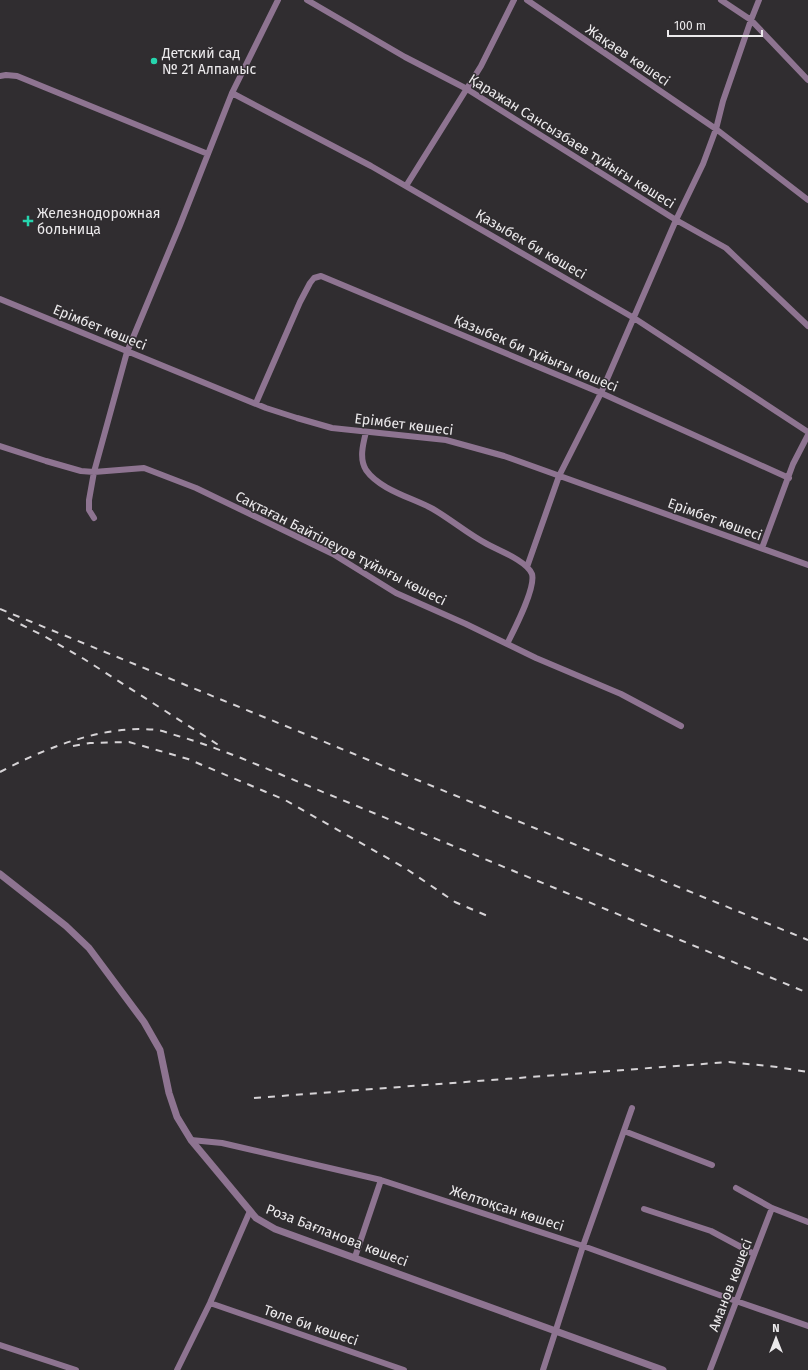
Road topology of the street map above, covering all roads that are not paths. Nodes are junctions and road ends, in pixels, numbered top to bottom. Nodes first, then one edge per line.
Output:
1 (278, 0) edge
2 (307, 0) edge
3 (514, 0) edge
4 (527, 0) edge
5 (721, 0) edge
6 (759, 0) edge
7 (751, 20) junction
8 (0, 76) edge
9 (808, 80) edge
10 (467, 90) junction
11 (232, 93) junction
12 (716, 129) junction
13 (208, 154) junction
14 (406, 186) junction
15 (808, 200) edge
16 (676, 220) junction
17 (0, 299) edge
18 (634, 318) junction
19 (808, 326) edge
20 (127, 352) junction
21 (601, 393) junction
22 (256, 403) junction
23 (366, 432) junction
24 (808, 432) edge
25 (808, 435) edge
26 (0, 446) edge
27 (94, 472) junction
28 (559, 476) junction
29 (789, 478) junction
30 (94, 518) dead end
31 (762, 548) junction
32 (808, 565) edge
33 (527, 567) junction
34 (507, 644) junction
35 (681, 726) dead end
36 (0, 874) edge
37 (632, 1108) dead end
38 (624, 1131) junction
39 (191, 1140) junction
40 (712, 1165) dead end
41 (381, 1180) junction
42 (736, 1188) dead end
43 (772, 1208) junction
44 (644, 1209) dead end
45 (250, 1211) junction
46 (808, 1222) edge
47 (583, 1246) junction
48 (754, 1254) junction
49 (355, 1257) junction
50 (736, 1301) junction
51 (210, 1303) junction
52 (808, 1326) edge
53 (556, 1330) junction
54 (0, 1344) edge
55 (76, 1370) edge
56 (177, 1370) edge
57 (404, 1370) edge
58 (543, 1370) edge
59 (663, 1370) edge
60 (710, 1370) edge

1 - 11 street
2 - 10 street, Қаражан Сансызбаев тұйығы көшесі
3 - 10 street
4 - 12 street, Жақаев көшесі
5 - 7 street
6 - 7 street
7 - 9 street
7 - 12 street
8 - 13 street
10 - 14 street
10 - 16 street, Қаражан Сансызбаев тұйығы көшесі
11 - 13 street
11 - 14 street, Қазыбек би көшесі
12 - 15 street, Жақаев көшесі
12 - 16 street
13 - 20 street
14 - 18 street, Қазыбек би көшесі
16 - 18 street
16 - 19 street, Қаражан Сансызбаев тұйығы көшесі
17 - 20 street, Ерімбет көшесі
18 - 21 street
18 - 24 street, Қазыбек би көшесі
20 - 22 street, Ерімбет көшесі
20 - 27 street
21 - 22 street, Қазыбек би тұйығы көшесі
21 - 28 street
21 - 29 street, Қазыбек би тұйығы көшесі
22 - 23 street, Ерімбет көшесі
23 - 28 street, Ерімбет көшесі
23 - 33 street
25 - 29 street
26 - 27 street, Сақтаған Байтілеуов тұйығы көшесі
27 - 30 street
27 - 34 street, Сақтаған Байтілеуов тұйығы көшесі
28 - 31 street, Ерімбет көшесі
28 - 33 street
29 - 31 street
31 - 32 street, Ерімбет көшесі
33 - 34 street
34 - 35 street, Сақтаған Байтілеуов тұйығы көшесі
36 - 39 street, Роза Бағланова көшесі
37 - 38 street
38 - 40 street
38 - 47 street
39 - 41 street, Желтоқсан көшесі
39 - 45 street, Роза Бағланова көшесі
41 - 47 street, Желтоқсан көшесі
41 - 49 street
42 - 43 street
43 - 46 street
43 - 48 street, Аманов көшесі
44 - 48 street
45 - 49 street, Роза Бағланова көшесі
45 - 51 street
47 - 50 street, Желтоқсан көшесі
47 - 53 street
48 - 50 street, Аманов көшесі
49 - 53 street, Роза Бағланова көшесі
50 - 52 street, Желтоқсан көшесі
50 - 60 street, Аманов көшесі
51 - 56 street
51 - 57 street, Төле би көшесі
53 - 58 street
53 - 59 street, Роза Бағланова көшесі
54 - 55 street

